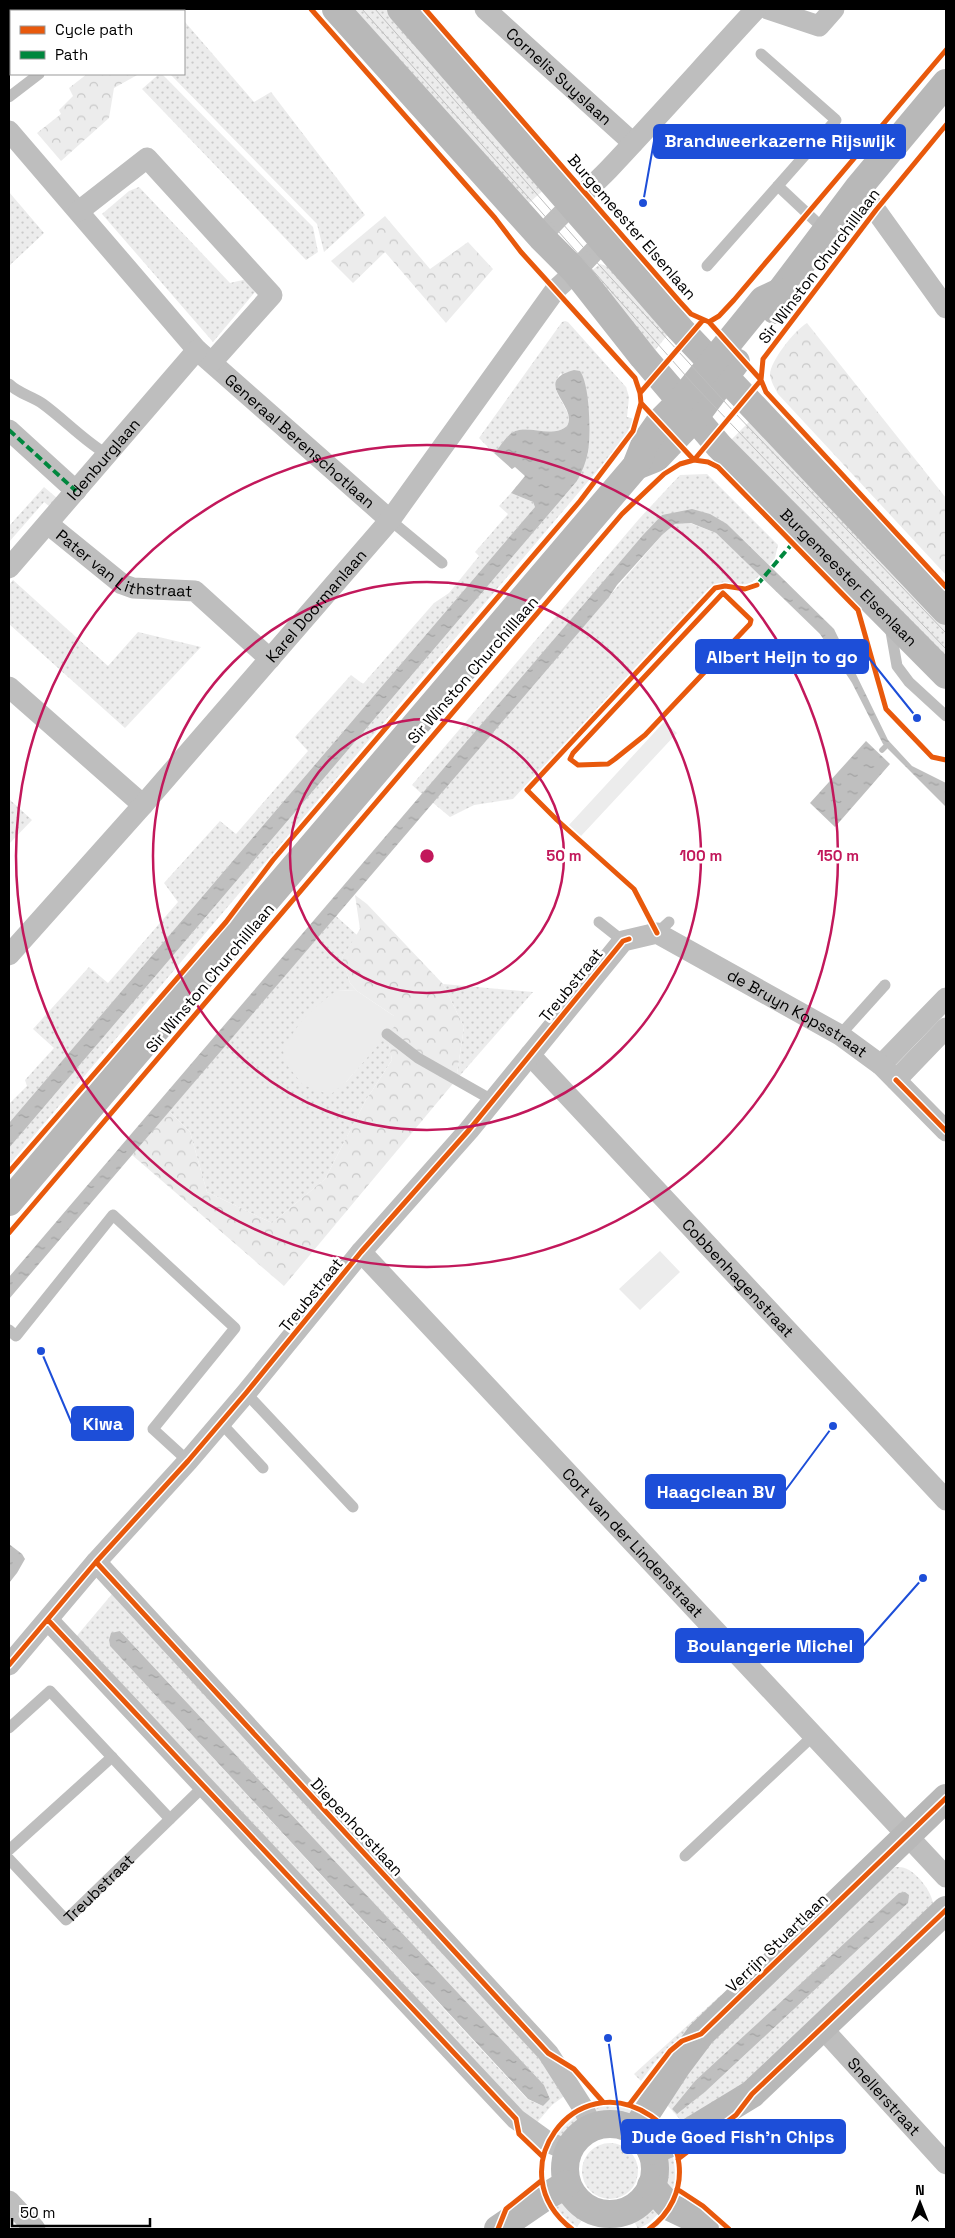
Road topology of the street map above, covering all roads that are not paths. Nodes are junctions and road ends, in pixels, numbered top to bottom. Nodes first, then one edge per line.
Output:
1 (336, 9) edge
2 (401, 9) edge
3 (485, 9) edge
4 (756, 9) edge
5 (768, 9) edge
6 (834, 9) edge
7 (761, 54) dead end
8 (38, 75) edge
9 (946, 83) edge
10 (9, 97) edge
11 (9, 130) edge
12 (634, 143) junction
13 (778, 186) junction
14 (860, 187) junction
15 (572, 204) junction
16 (80, 211) junction
17 (827, 232) junction
18 (541, 237) junction
19 (603, 242) junction
20 (707, 266) dead end
21 (576, 272) junction
22 (946, 308) edge
23 (204, 356) junction
24 (719, 369) junction
25 (9, 384) edge
26 (688, 409) junction
27 (9, 430) edge
28 (108, 455) junction
29 (76, 490) junction
30 (390, 520) junction
31 (48, 524) junction
32 (442, 563) dead end
33 (9, 568) edge
34 (946, 611) edge
35 (888, 615) junction
36 (270, 659) junction
37 (946, 675) edge
38 (9, 687) edge
39 (946, 716) edge
40 (142, 805) junction
41 (599, 922) dead end
42 (626, 940) junction
43 (9, 955) edge
44 (885, 985) dead end
45 (946, 998) edge
46 (946, 1028) edge
47 (387, 1034) dead end
48 (840, 1035) junction
49 (530, 1055) junction
50 (881, 1065) junction
51 (896, 1080) junction
52 (492, 1100) junction
53 (946, 1130) edge
54 (9, 1202) edge
55 (361, 1252) junction
56 (9, 1330) edge
57 (246, 1393) junction
58 (221, 1423) junction
59 (188, 1461) junction
60 (263, 1468) dead end
61 (946, 1500) edge
62 (353, 1507) dead end
63 (96, 1562) junction
64 (48, 1620) junction
65 (9, 1665) edge
66 (9, 1728) edge
67 (814, 1735) junction
68 (112, 1757) junction
69 (204, 1786) junction
70 (946, 1798) edge
71 (170, 1819) junction
72 (907, 1834) junction
73 (9, 1850) edge
74 (685, 1856) dead end
75 (9, 1859) edge
76 (946, 1877) edge
77 (946, 1910) edge
78 (823, 2029) junction
79 (593, 2128) junction
80 (642, 2141) junction
81 (568, 2151) junction
82 (944, 2155) edge
83 (567, 2184) junction
84 (651, 2186) junction
85 (9, 2202) edge
86 (588, 2220) edge
87 (628, 2220) edge
88 (35, 2229) edge
89 (498, 2229) edge
90 (705, 2229) edge

1 - 18 street, Burgemeester Elsenlaan
2 - 15 street, Burgemeester Elsenlaan
3 - 12 street, Cornelis Suyslaan
4 - 12 street
5 - 6 street
7 - 13 lane
8 - 10 lane
9 - 14 street, Sir Winston Churchilllaan
11 - 16 street, Generaal Berenschotlaan
12 - 15 street
13 - 17 lane
13 - 20 lane
14 - 17 street, Sir Winston Churchilllaan
14 - 22 street
15 - 18 street
15 - 19 street, Burgemeester Elsenlaan
16 - 23 street, Generaal Berenschotlaan
16 - 23 street, Generaal Berenschotlaan
17 - 24 street, Sir Winston Churchilllaan
18 - 21 street, Burgemeester Elsenlaan
19 - 21 street, Karel Doormanlaan
19 - 24 street, Burgemeester Elsenlaan
21 - 26 street, Burgemeester Elsenlaan
21 - 30 street, Karel Doormanlaan
23 - 28 street, Idenburglaan
23 - 30 street, Generaal Berenschotlaan
24 - 26 street, Sir Winston Churchilllaan
24 - 34 street, Burgemeester Elsenlaan
25 - 28 lane
26 - 35 street, Burgemeester Elsenlaan
26 - 54 street, Sir Winston Churchilllaan
27 - 29 street
28 - 29 street, Idenburglaan
29 - 31 street, Idenburglaan
30 - 32 lane
30 - 36 street, Karel Doormanlaan
31 - 33 street, Idenburglaan
31 - 36 street, Pater van Lithstraat
35 - 37 street, Burgemeester Elsenlaan
35 - 39 lane
36 - 40 street, Karel Doormanlaan
38 - 40 street
40 - 43 street, Karel Doormanlaan
41 - 42 lane
42 - 48 street, de Bruyn Kopsstraat
42 - 49 street, Treubstraat
44 - 48 lane
45 - 50 street
46 - 51 street
47 - 52 lane
48 - 50 street, de Bruyn Kopsstraat
49 - 52 street, Treubstraat
49 - 61 street, Cobbenhagenstraat
50 - 51 street, de Bruyn Kopsstraat
51 - 53 street, de Bruyn Kopsstraat
52 - 55 street, Treubstraat
55 - 57 street, Treubstraat
55 - 67 street, Cort van der Lindenstraat
56 - 59 lane
57 - 58 street, Treubstraat
57 - 62 lane
58 - 59 street, Treubstraat
58 - 60 lane
59 - 63 street, Treubstraat
63 - 64 street, Treubstraat
63 - 79 street, Diepenhorstlaan
64 - 65 street, Treubstraat
64 - 69 street
66 - 68 lane
67 - 72 street, Cort van der Lindenstraat
67 - 74 lane
68 - 71 lane
68 - 73 lane
69 - 71 lane, Treubstraat
69 - 81 street
70 - 72 street, Verrijn Stuartlaan
71 - 75 lane, Treubstraat
72 - 76 street, Cort van der Lindenstraat
72 - 80 street, Verrijn Stuartlaan
77 - 78 street
78 - 80 street
78 - 82 street, Snellerstraat
79 - 80 street
79 - 81 street
80 - 84 street
81 - 83 street
83 - 86 street
83 - 89 street
84 - 87 street
84 - 90 street
85 - 88 street
86 - 87 street

